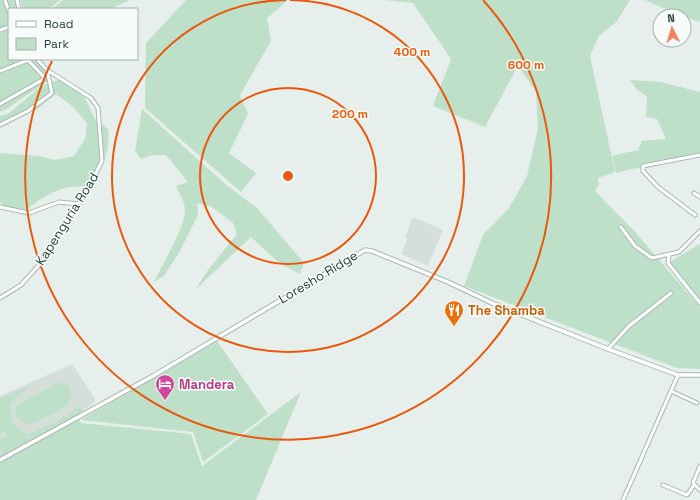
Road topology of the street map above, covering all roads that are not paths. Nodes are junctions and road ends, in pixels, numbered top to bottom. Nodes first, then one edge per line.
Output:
1 (27, 60) edge
2 (38, 60) edge
3 (47, 70) junction
4 (0, 72) edge
5 (0, 104) edge
6 (0, 125) edge
7 (700, 155) edge
8 (694, 193) dead end
9 (700, 197) edge
10 (78, 204) junction
11 (0, 207) edge
12 (694, 215) dead end
13 (621, 227) dead end
14 (700, 231) edge
15 (668, 256) junction
16 (671, 293) dead end
17 (0, 298) edge
18 (700, 303) edge
19 (608, 349) junction
20 (678, 375) junction
21 (700, 375) edge
22 (671, 391) junction
23 (697, 402) dead end
24 (0, 460) edge
25 (700, 466) edge
26 (663, 485) dead end
27 (694, 485) junction
28 (700, 490) edge
29 (623, 500) edge

1 - 4 street
1 - 5 street
2 - 3 street, Kapenguria Road
3 - 6 street
3 - 10 street, Kapenguria Road
7 - 12 street
8 - 9 street
10 - 11 street
10 - 17 street, Kapenguria Road
13 - 15 street
14 - 15 street
15 - 18 street
16 - 19 street
19 - 20 street, Loresho Ridge
19 - 24 street, Loresho Ridge
20 - 21 street, Loresho Ridge
20 - 22 street
22 - 23 street
22 - 29 street
25 - 27 street
26 - 27 street
27 - 28 street

